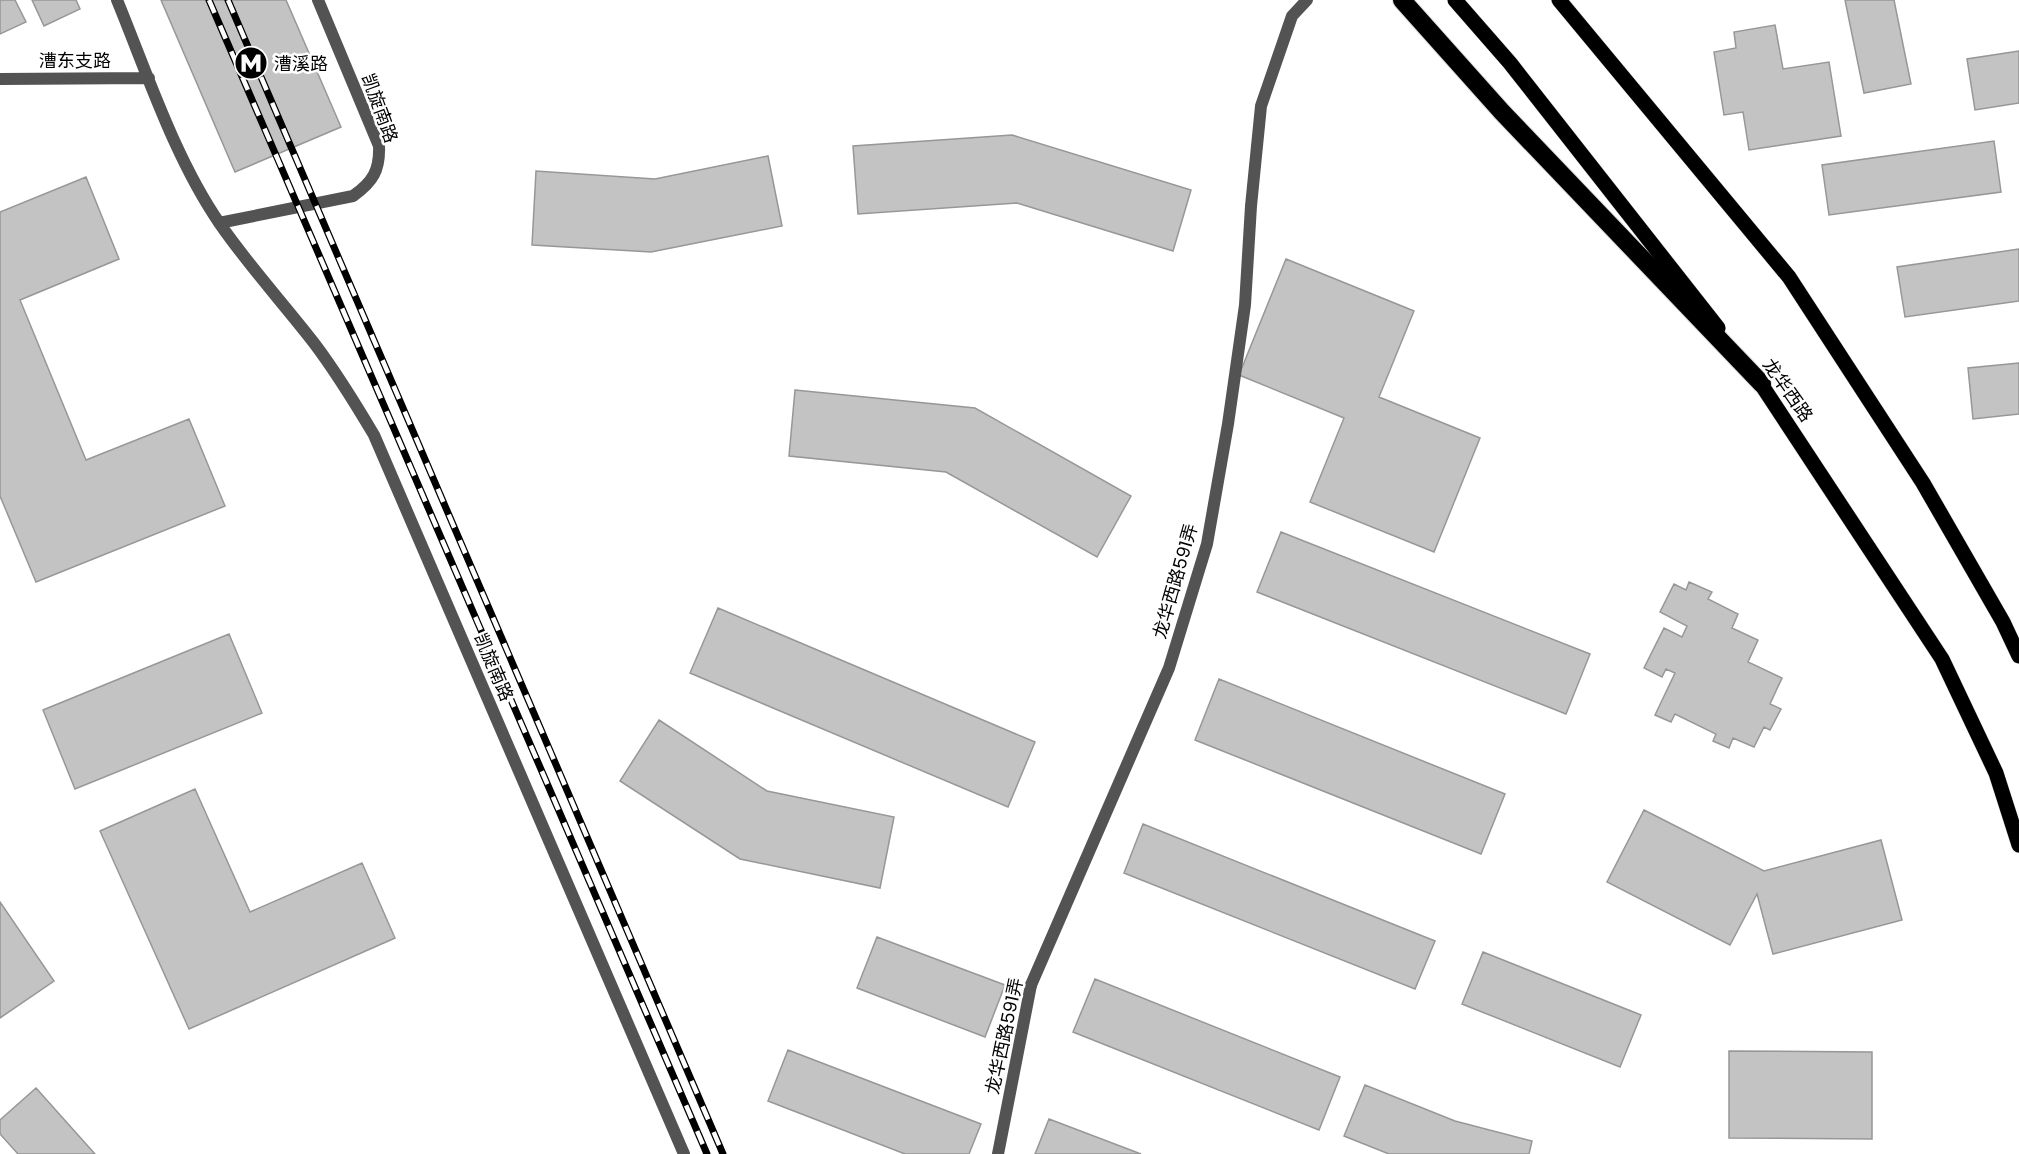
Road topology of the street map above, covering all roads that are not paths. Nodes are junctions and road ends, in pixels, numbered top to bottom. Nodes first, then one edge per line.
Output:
1 (117, 0) edge
2 (318, 0) edge
3 (1306, 0) edge
4 (1402, 0) edge
5 (1455, 0) edge
6 (1559, 0) edge
7 (149, 78) junction
8 (0, 79) edge
9 (219, 223) junction
10 (1762, 384) junction
11 (2019, 656) edge
12 (2019, 846) edge
13 (684, 1154) edge
14 (998, 1154) edge

1 - 7 street, 凯旋南路
2 - 9 street, 凯旋南路
3 - 14 street, 龙华西路591弄
4 - 10 highway
5 - 10 main road, 龙华西路
6 - 11 main road
7 - 8 street, 漕东支路
7 - 9 street, 凯旋南路
9 - 13 street, 凯旋南路
10 - 12 main road, 龙华西路

